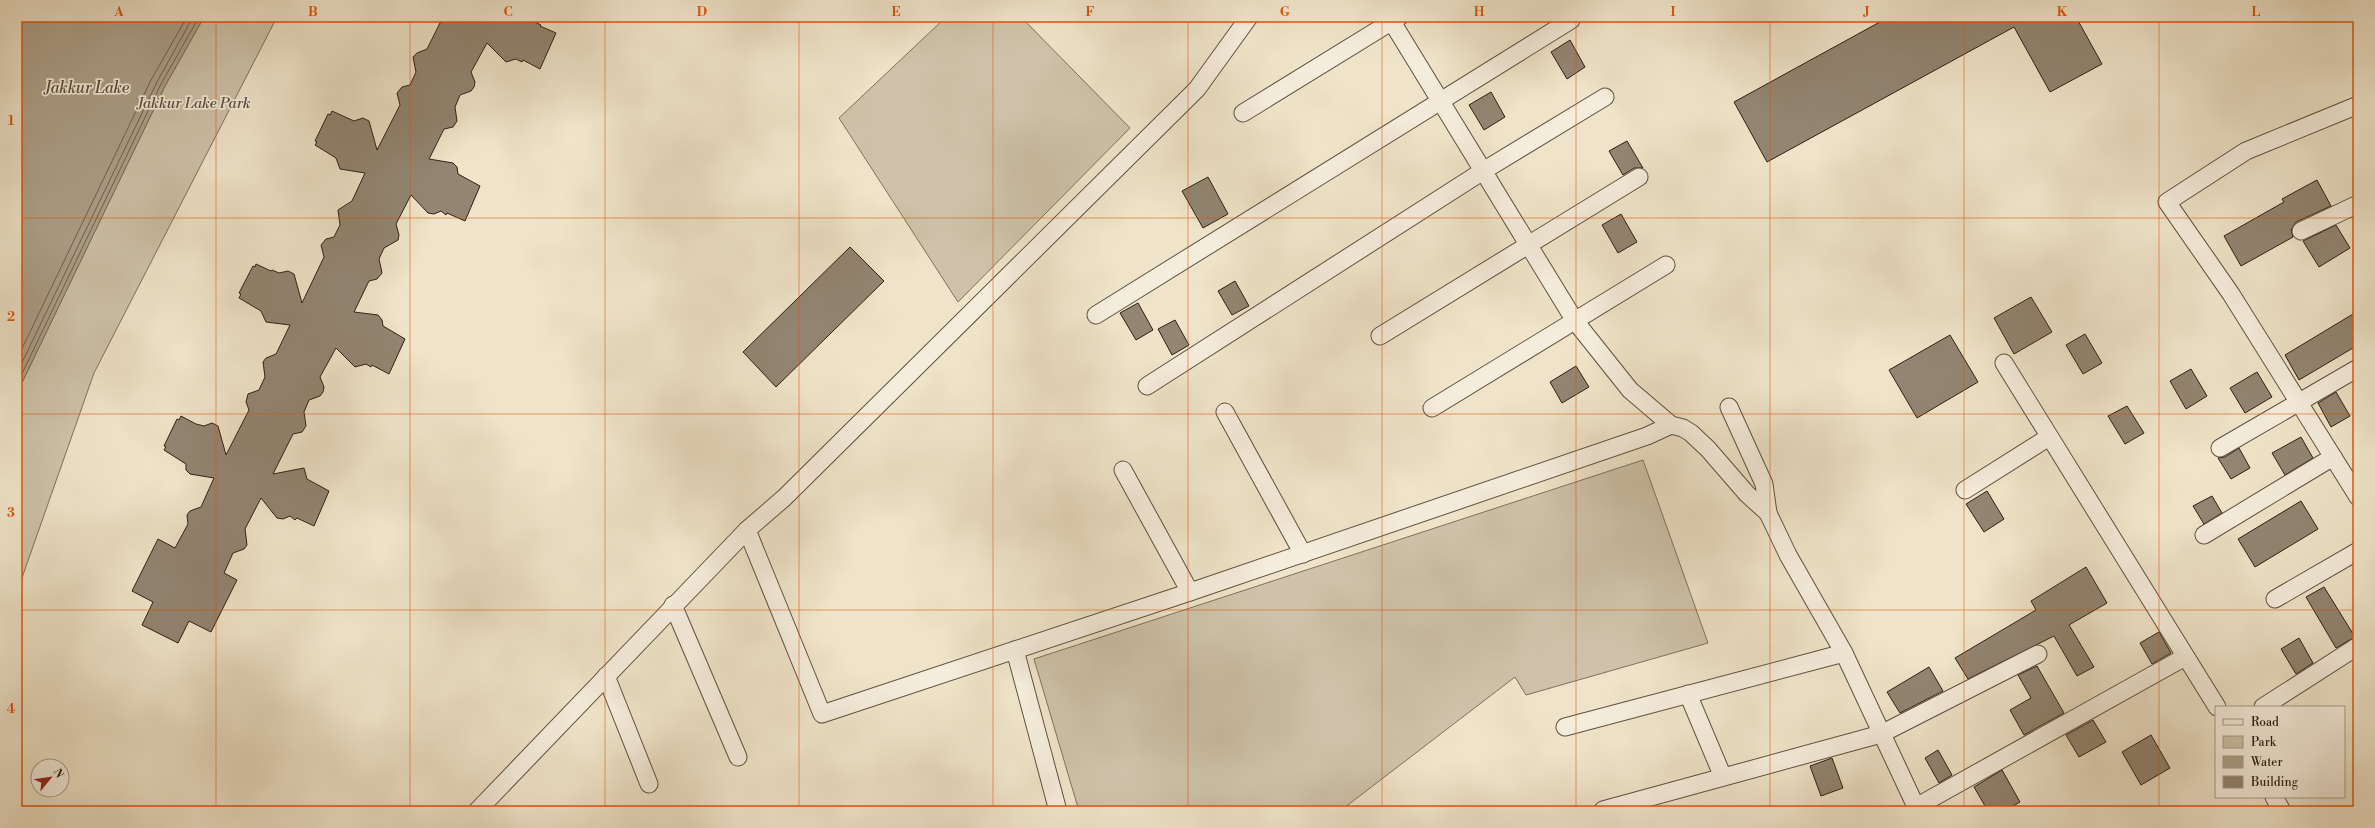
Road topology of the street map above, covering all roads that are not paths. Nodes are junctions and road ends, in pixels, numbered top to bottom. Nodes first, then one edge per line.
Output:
1 (1249, 17) edge
2 (1393, 19) edge
3 (1571, 20) dead end
4 (1604, 96) dead end
5 (1440, 100) junction
6 (2358, 105) edge
7 (1243, 113) dead end
8 (1483, 171) junction
9 (1639, 177) dead end
10 (2358, 204) edge
11 (2301, 231) dead end
12 (1528, 245) junction
13 (1666, 265) dead end
14 (1096, 315) dead end
15 (1575, 321) junction
16 (1380, 336) dead end
17 (2004, 363) dead end
18 (2358, 368) edge
19 (1146, 386) dead end
20 (2299, 402) junction
21 (1729, 407) dead end
22 (1432, 408) dead end
23 (1225, 412) dead end
24 (1671, 425) junction
25 (2049, 437) junction
26 (2220, 448) dead end
27 (2333, 457) junction
28 (1123, 470) dead end
29 (1965, 490) dead end
30 (2358, 497) edge
31 (1768, 514) junction
32 (747, 530) junction
33 (2204, 535) dead end
34 (2358, 551) edge
35 (1303, 554) junction
36 (1190, 592) junction
37 (2275, 599) dead end
38 (674, 605) junction
39 (2358, 646) edge
40 (1015, 650) junction
41 (1844, 652) junction
42 (2038, 654) dead end
43 (2185, 657) junction
44 (606, 676) junction
45 (1688, 694) junction
46 (2216, 706) edge
47 (2265, 706) edge
48 (1565, 727) dead end
49 (1881, 734) junction
50 (738, 757) dead end
51 (1723, 777) junction
52 (649, 784) dead end
53 (2275, 798) edge
54 (1917, 809) edge
55 (1603, 810) edge
56 (477, 811) edge
57 (1058, 811) edge
58 (2282, 811) edge

1 - 32 street
2 - 5 street
2 - 7 street
3 - 5 street
4 - 8 street
5 - 8 street
5 - 14 street
6 - 20 street
8 - 12 street
8 - 19 street
9 - 12 street
10 - 11 street
12 - 15 street
12 - 16 street
13 - 15 street
15 - 22 street
15 - 24 street
17 - 25 street
18 - 20 street
20 - 26 street
20 - 27 street
21 - 31 street
23 - 35 street
24 - 31 street
24 - 35 street
25 - 29 street
25 - 43 street
27 - 30 street
27 - 33 street
28 - 36 street
31 - 41 street
32 - 38 street
32 - 40 street
34 - 37 street
35 - 36 street
36 - 40 street
38 - 44 street
38 - 50 street
39 - 47 street
40 - 57 street
41 - 45 street
41 - 49 street
42 - 49 street
43 - 46 street
43 - 54 street
44 - 52 street
44 - 56 street
45 - 48 street
45 - 51 street
49 - 51 street
49 - 54 street
51 - 55 street
53 - 58 street

